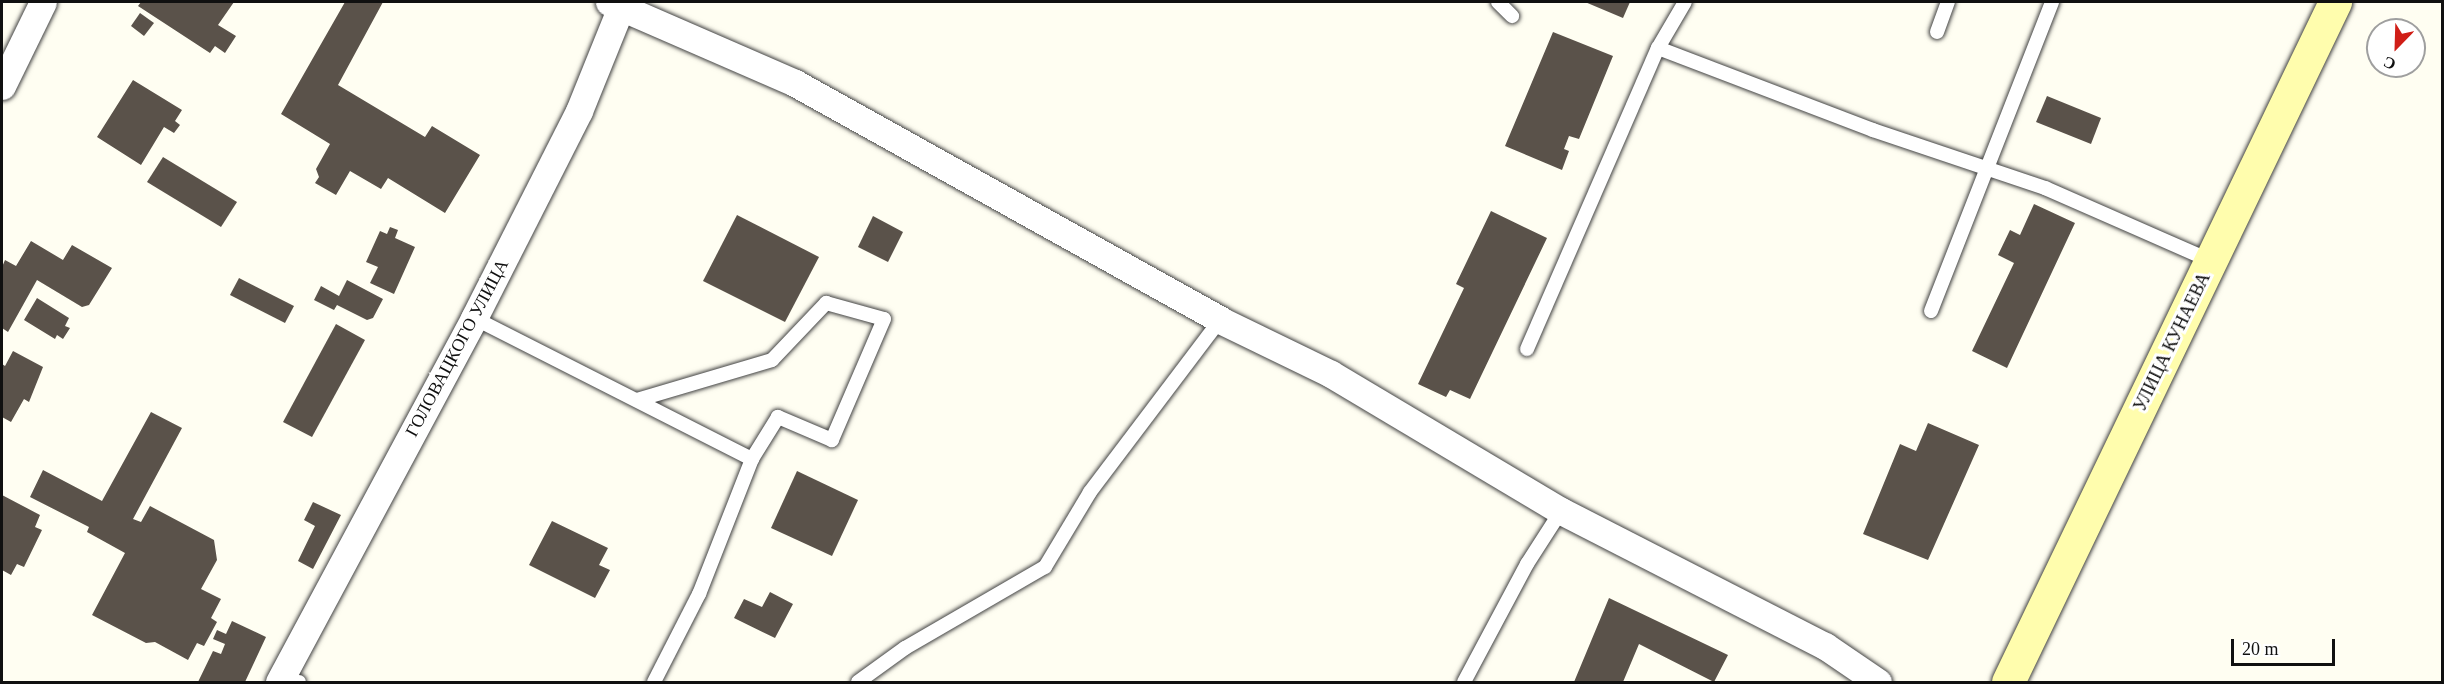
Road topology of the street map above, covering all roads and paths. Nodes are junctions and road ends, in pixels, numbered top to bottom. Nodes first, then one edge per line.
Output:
1 (43, 2) edge
2 (1498, 2) edge
3 (1685, 2) edge
4 (1948, 2) edge
5 (2052, 2) edge
6 (2336, 2) edge
7 (618, 4) edge
8 (1512, 16) dead end
9 (1937, 32) dead end
10 (1658, 48) junction
11 (2, 86) edge
12 (1985, 168) junction
13 (2211, 261) junction
14 (1931, 311) dead end
15 (474, 318) junction
16 (1220, 320) junction
17 (1527, 349) dead end
18 (637, 400) junction
19 (752, 459) junction
20 (1561, 511) junction
21 (286, 682) edge
22 (654, 682) edge
23 (858, 682) edge
24 (1464, 682) edge
25 (1878, 682) edge
26 (2008, 682) edge

1 - 11 street
2 - 8 lane
3 - 10 lane
4 - 9 lane
5 - 12 lane
6 - 13 main road, УЛИЦА КУНАЕВА
7 - 15 street, ГОЛОВАЦКОГО УЛИЦА
7 - 16 street
10 - 12 lane
10 - 17 lane
12 - 13 lane
12 - 14 lane
13 - 26 main road, УЛИЦА КУНАЕВА
15 - 18 lane
15 - 21 street, ГОЛОВАЦКОГО УЛИЦА
16 - 20 street
16 - 23 lane
18 - 19 lane
18 - 19 lane
19 - 22 lane
20 - 24 lane
20 - 25 street

